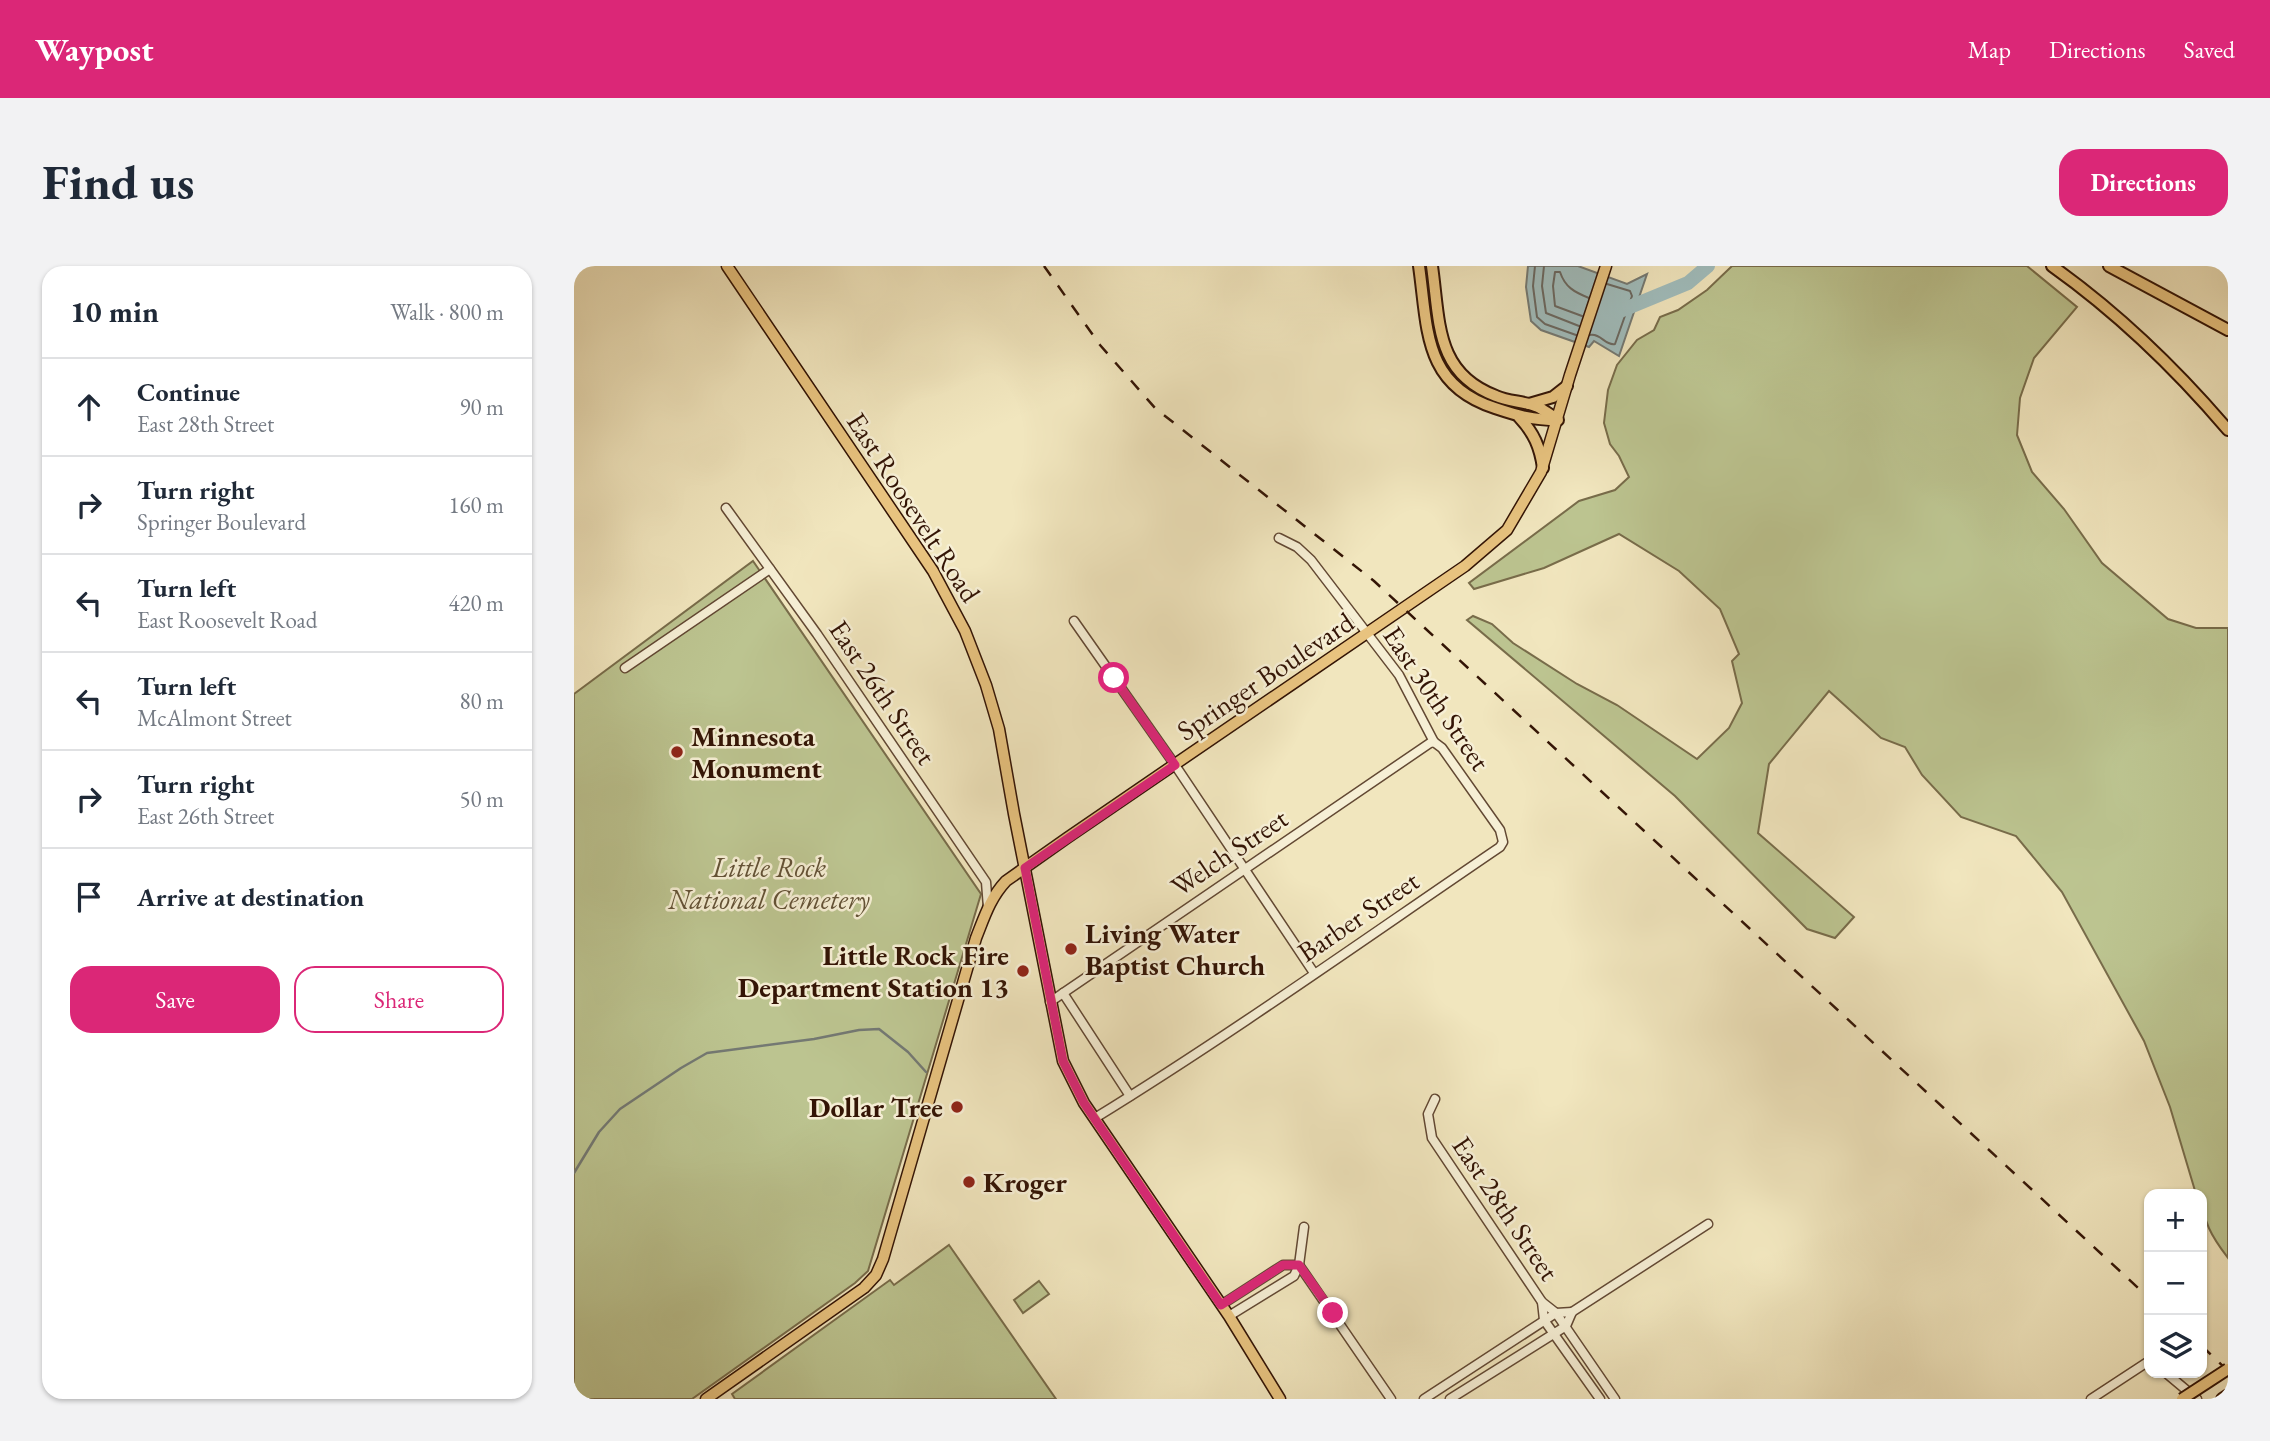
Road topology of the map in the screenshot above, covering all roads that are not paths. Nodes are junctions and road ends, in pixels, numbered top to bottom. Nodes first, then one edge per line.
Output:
1 (727, 266) edge
2 (1419, 266) edge
3 (1432, 266) edge
4 (1606, 266) edge
5 (2052, 266) edge
6 (2109, 266) edge
7 (2228, 330) edge
8 (1568, 380) junction
9 (1529, 404) junction
10 (1517, 415) junction
11 (1558, 419) junction
12 (2228, 430) edge
13 (1543, 468) junction
14 (726, 508) dead end
15 (1279, 538) dead end
16 (770, 569) junction
17 (1074, 621) dead end
18 (1366, 634) junction
19 (625, 668) dead end
20 (1434, 742) junction
21 (1175, 765) junction
22 (1503, 842) joint
23 (1025, 868) junction
24 (1246, 870) junction
25 (988, 908) junction
26 (1314, 973) junction
27 (1063, 993) junction
28 (1050, 1002) junction
29 (1130, 1097) junction
30 (1435, 1099) dead end
31 (1095, 1118) junction
32 (1708, 1224) dead end
33 (1304, 1227) dead end
34 (1299, 1265) junction
35 (1542, 1302) junction
36 (1221, 1305) junction
37 (1572, 1312) junction
38 (1556, 1313) junction
39 (1229, 1316) junction
40 (1545, 1320) junction
41 (1566, 1326) junction
42 (1554, 1333) junction
43 (2144, 1364) edge
44 (2228, 1369) edge
45 (2172, 1378) edge
46 (717, 1395) edge
47 (2228, 1395) edge
48 (706, 1399) edge
49 (1280, 1399) edge
50 (1391, 1399) edge
51 (1424, 1399) edge
52 (1450, 1399) edge
53 (1600, 1399) edge
54 (1615, 1399) edge
55 (2091, 1399) edge
56 (2182, 1399) edge
57 (2197, 1399) edge
58 (2222, 1399) edge

1 - 23 main road, East Roosevelt Road
2 - 10 highway
3 - 9 highway
4 - 8 main road, Springer Boulevard
5 - 12 highway
6 - 7 highway
8 - 9 highway
8 - 11 main road, Springer Boulevard
9 - 11 highway
10 - 11 highway
10 - 13 highway
11 - 13 main road, Springer Boulevard
13 - 18 main road, Springer Boulevard
14 - 16 street, East 26th Street
15 - 18 street, East 30th Street
16 - 19 street
16 - 25 street, East 26th Street
17 - 21 street
18 - 20 street, East 30th Street
18 - 21 main road, Springer Boulevard
20 - 22 street, East 30th Street
20 - 24 street, Welch Street
21 - 23 main road, Springer Boulevard
21 - 24 street
22 - 26 street, Barber Street
23 - 25 main road, Springer Boulevard
23 - 28 main road, East Roosevelt Road
24 - 26 street
24 - 27 street, Welch Street
25 - 46 main road, Springer Boulevard
26 - 29 street, Barber Street
27 - 28 street, Welch Street
27 - 29 street
28 - 31 main road, East Roosevelt Road
29 - 31 street, Barber Street
30 - 35 street, East 28th Street
31 - 36 main road, East Roosevelt Road
32 - 37 street
33 - 34 street
34 - 36 street
34 - 39 street
34 - 50 street
35 - 38 street, East 28th Street
35 - 40 street, East 28th Street
36 - 39 main road, East Roosevelt Road
37 - 38 street
37 - 41 street
38 - 40 street
38 - 41 street, East 28th Street
39 - 49 main road, East Roosevelt Road
40 - 42 street, East 28th Street
40 - 51 street
41 - 42 street
41 - 54 street, East 28th Street
42 - 52 street
42 - 53 street, East 28th Street
43 - 55 street
44 - 56 highway, bridge
45 - 57 street
46 - 48 main road
47 - 58 highway

